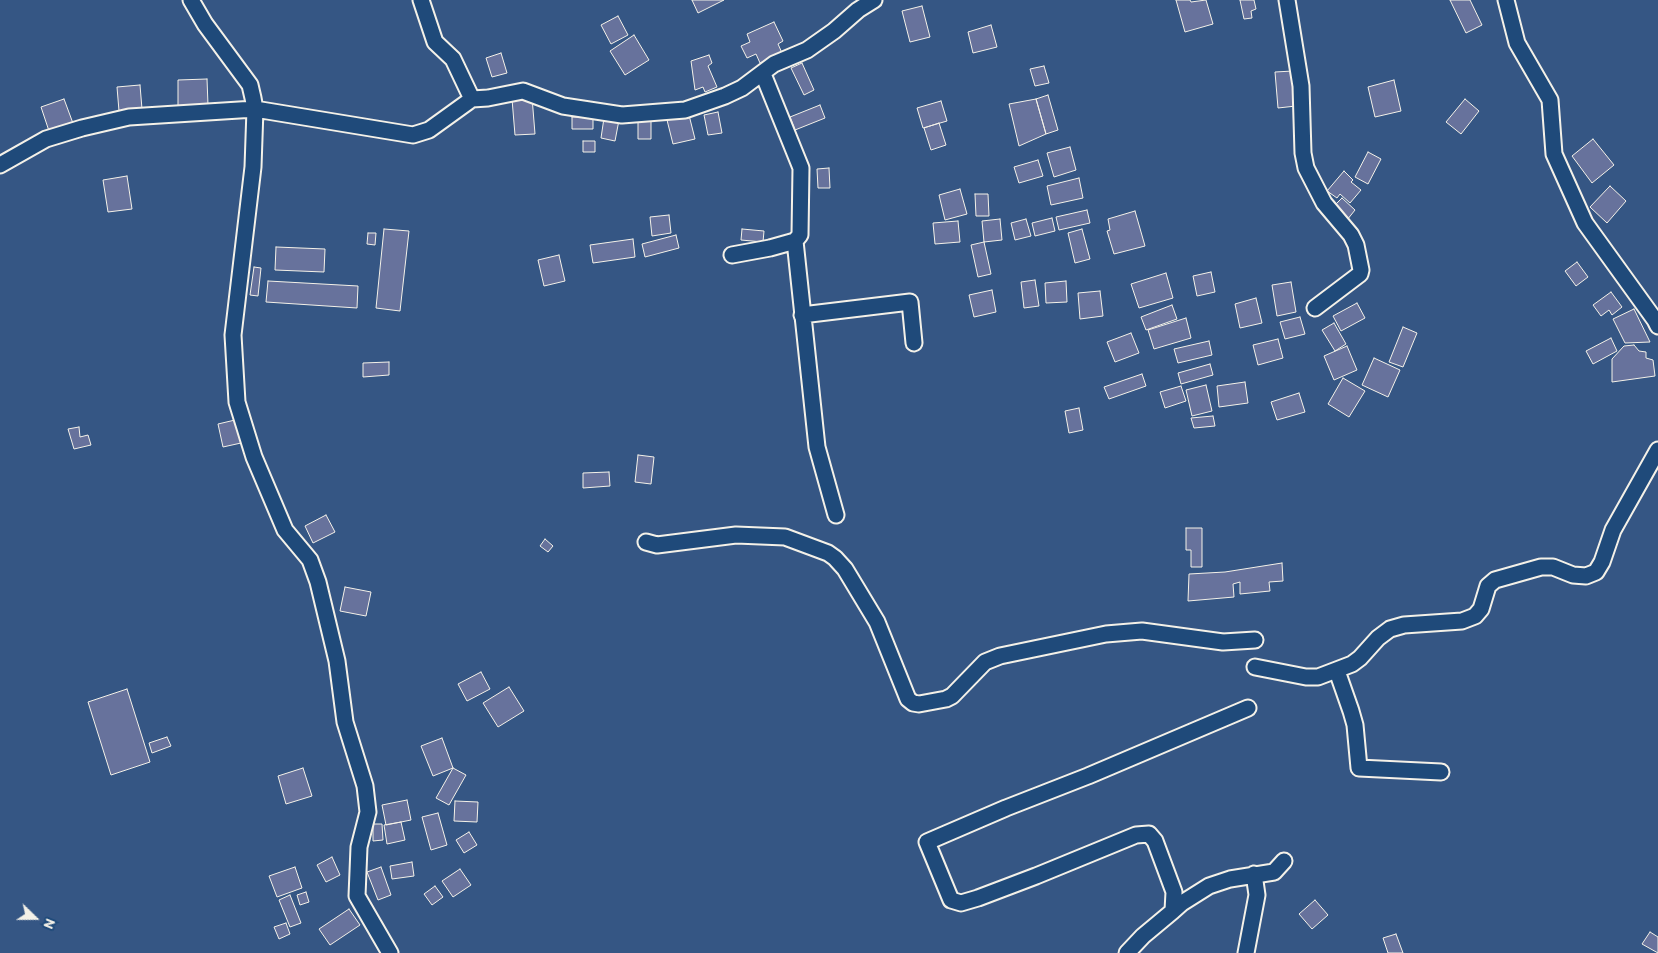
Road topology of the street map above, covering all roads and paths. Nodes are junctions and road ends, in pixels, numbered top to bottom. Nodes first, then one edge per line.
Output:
1 (191, 0) edge
2 (421, 0) edge
3 (874, 0) edge
4 (1288, 0) edge
5 (1506, 0) edge
6 (763, 74) junction
7 (472, 98) junction
8 (255, 109) junction
9 (0, 165) edge
10 (794, 241) junction
11 (732, 255) dead end
12 (1315, 308) dead end
13 (802, 315) junction
14 (1658, 326) edge
15 (914, 343) dead end
16 (1658, 450) edge
17 (836, 515) dead end
18 (646, 542) dead end
19 (1255, 640) dead end
20 (1255, 667) dead end
21 (1337, 672) junction
22 (1248, 708) dead end
23 (1441, 772) dead end
24 (1284, 861) dead end
25 (1254, 874) junction
26 (1173, 910) junction
27 (390, 953) edge
28 (1127, 953) edge
29 (1246, 953) edge

1 - 8 street
2 - 7 street
3 - 6 street
4 - 12 street
5 - 14 street
6 - 7 street
6 - 10 street
7 - 8 street
8 - 9 street
8 - 27 street
10 - 11 street
10 - 13 street
13 - 15 street
13 - 17 street
16 - 21 street
18 - 19 street
20 - 21 street
21 - 23 street
22 - 26 street
24 - 25 street
25 - 26 street
25 - 29 street
26 - 28 street

